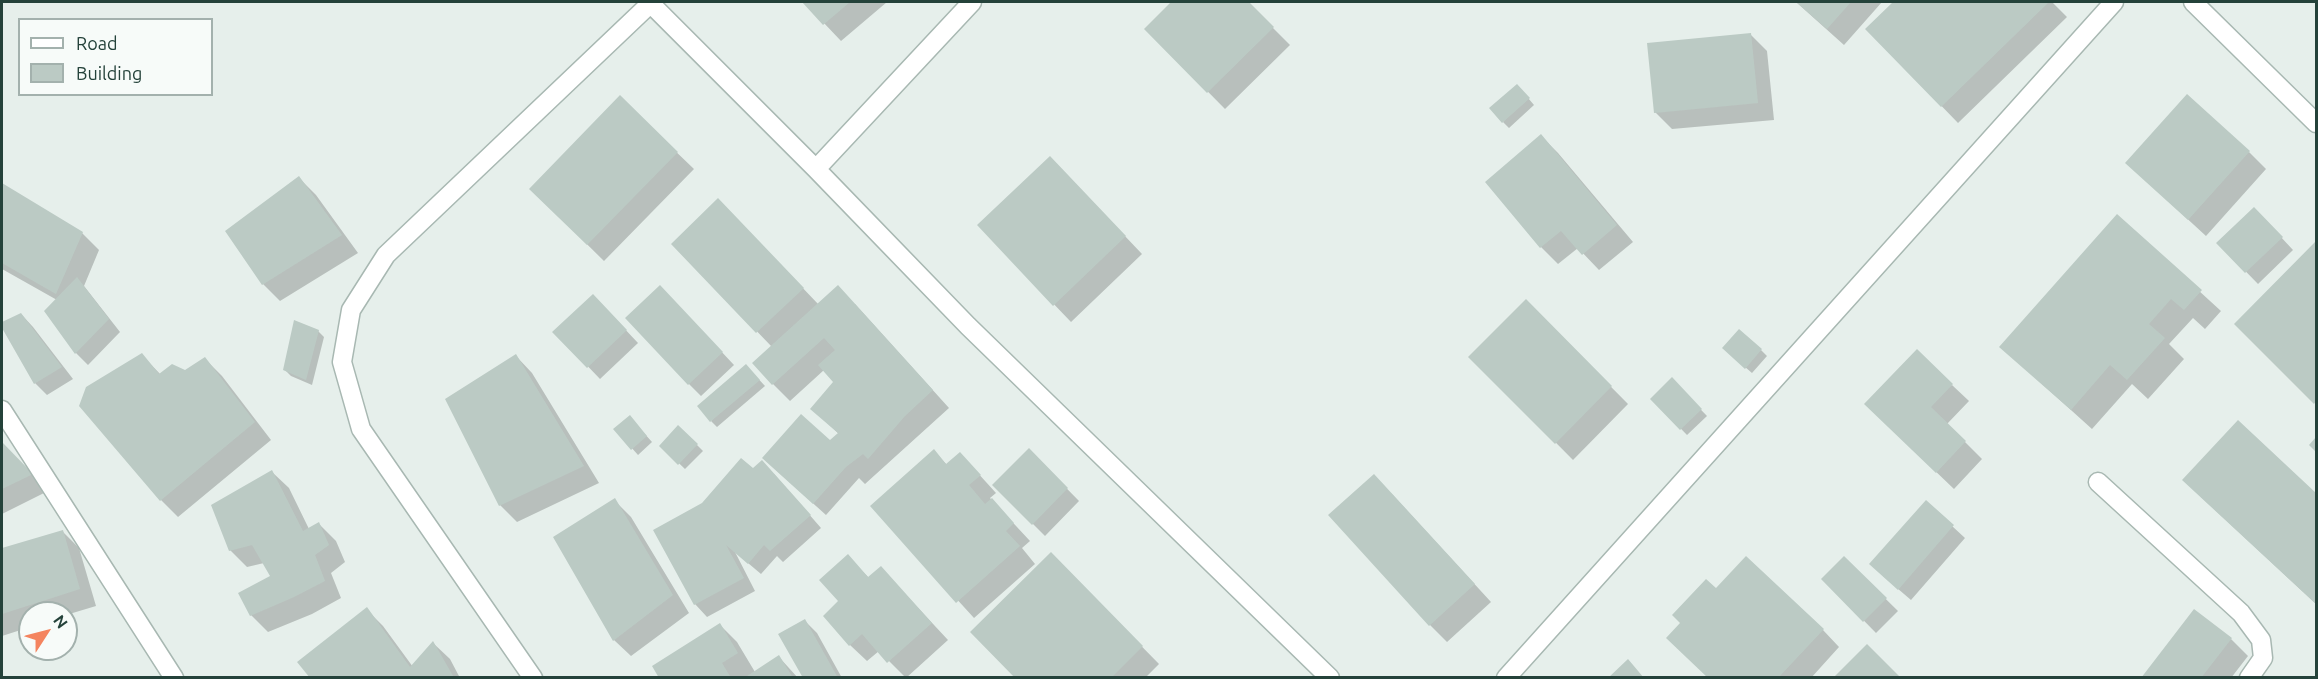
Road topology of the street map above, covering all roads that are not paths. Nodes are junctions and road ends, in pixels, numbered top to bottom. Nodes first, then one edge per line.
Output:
1 (650, 2) edge
2 (972, 2) edge
3 (2114, 2) edge
4 (2193, 2) edge
5 (2316, 123) edge
6 (816, 169) junction
7 (2, 410) edge
8 (2098, 482) dead end
9 (174, 678) edge
10 (533, 678) edge
11 (1330, 678) edge
12 (1506, 678) edge
13 (2249, 678) edge

1 - 6 street
1 - 10 street
2 - 6 street
3 - 12 street
4 - 5 street
6 - 11 street
7 - 9 street
8 - 13 street

